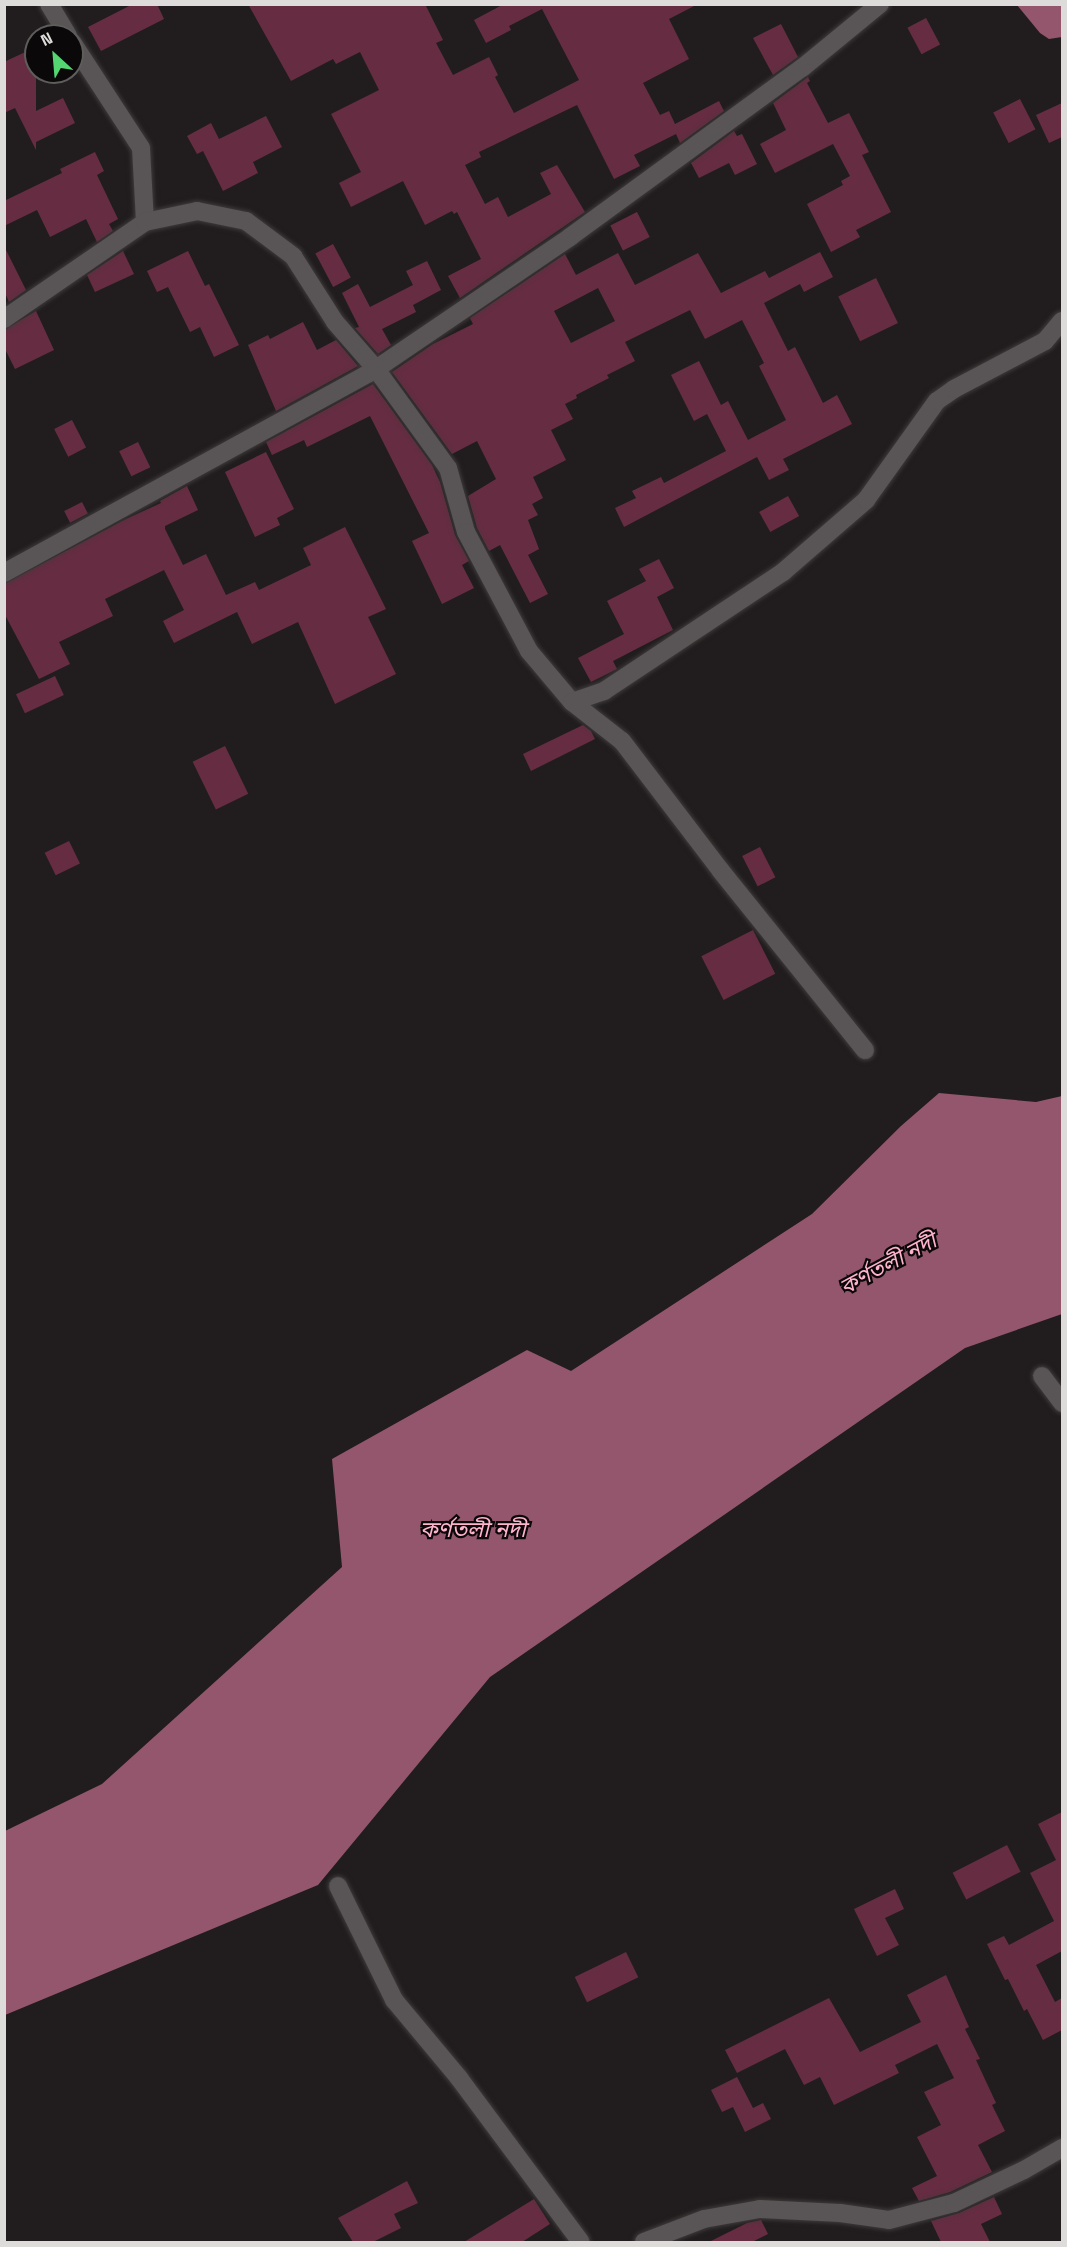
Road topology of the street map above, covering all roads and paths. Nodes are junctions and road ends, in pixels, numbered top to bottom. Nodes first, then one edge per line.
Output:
1 (49, 4) edge
2 (880, 4) edge
3 (61, 24) edge
4 (84, 60) edge
5 (145, 222) junction
6 (4, 319) edge
7 (1062, 321) edge
8 (376, 369) junction
9 (4, 573) edge
10 (572, 702) junction
11 (865, 1050) dead end
12 (1042, 1376) dead end
13 (1062, 1403) edge
14 (338, 1886) dead end
15 (1062, 2148) edge
16 (581, 2242) edge
17 (644, 2242) edge

1 - 3 street
2 - 8 street
4 - 5 street
5 - 6 street
5 - 8 street
7 - 10 street
8 - 9 street
8 - 10 street
10 - 11 street
12 - 13 street
14 - 16 street
15 - 17 street

